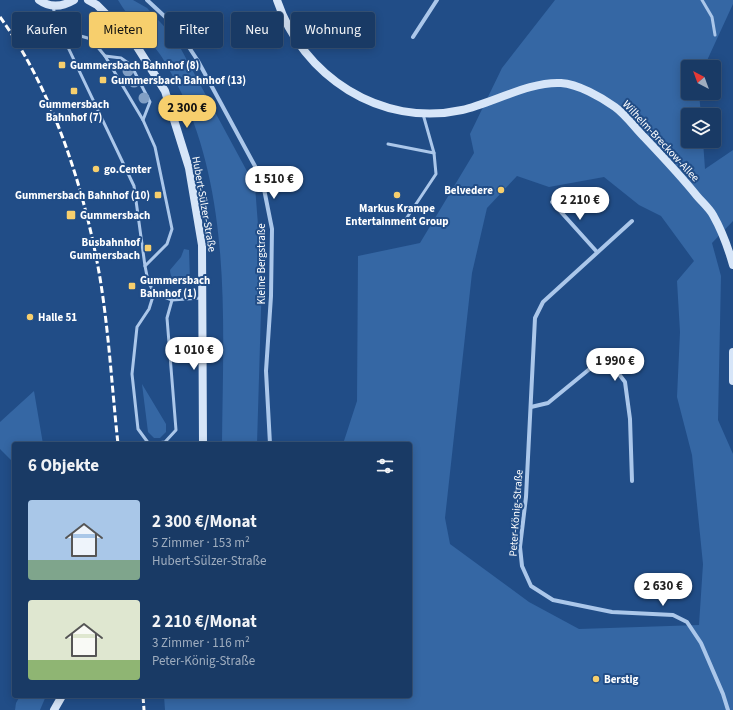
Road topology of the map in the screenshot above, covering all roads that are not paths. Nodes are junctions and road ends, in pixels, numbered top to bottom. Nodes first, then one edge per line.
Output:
1 (39, 0) edge
2 (74, 0) edge
3 (88, 0) edge
4 (147, 0) edge
5 (277, 0) edge
6 (437, 0) edge
7 (702, 0) edge
8 (53, 6) junction
9 (55, 12) edge
10 (715, 35) dead end
11 (81, 36) edge
12 (413, 37) dead end
13 (69, 48) edge
14 (105, 56) junction
15 (423, 114) junction
16 (142, 120) junction
17 (388, 144) dead end
18 (434, 153) junction
19 (552, 202) dead end
20 (632, 221) dead end
21 (404, 222) dead end
22 (731, 251) edge
23 (597, 252) junction
24 (733, 265) edge
25 (145, 266) junction
26 (154, 293) junction
27 (204, 298) junction
28 (172, 300) junction
29 (733, 352) edge
30 (733, 361) edge
31 (733, 381) edge
32 (531, 407) junction
33 (147, 442) edge
34 (165, 442) edge
35 (203, 442) edge
36 (270, 442) edge
37 (632, 481) dead end
38 (61, 698) edge
39 (54, 710) edge
40 (728, 710) edge

1 - 8 street
2 - 8 street
3 - 27 street, Hubert-Sülzer-Straße
4 - 36 street, Kleine Bergstraße
5 - 15 street, Wilhelm-Breckow-Allee
6 - 12 street
7 - 10 lane
8 - 9 lane
11 - 14 lane
13 - 25 lane
14 - 16 lane
14 - 16 lane
15 - 18 lane
15 - 22 street, Wilhelm-Breckow-Allee
16 - 25 lane
17 - 18 lane
18 - 21 lane
19 - 23 street
20 - 23 street, Peter-König-Straße
22 - 24 street, Wilhelm-Breckow-Allee
23 - 32 street, Peter-König-Straße
25 - 26 lane
26 - 28 lane
26 - 33 lane
27 - 28 lane
27 - 35 street, Hubert-Sülzer-Straße
28 - 34 lane
29 - 30 street
30 - 31 street
32 - 37 street
32 - 40 street, Peter-König-Straße
38 - 39 street

